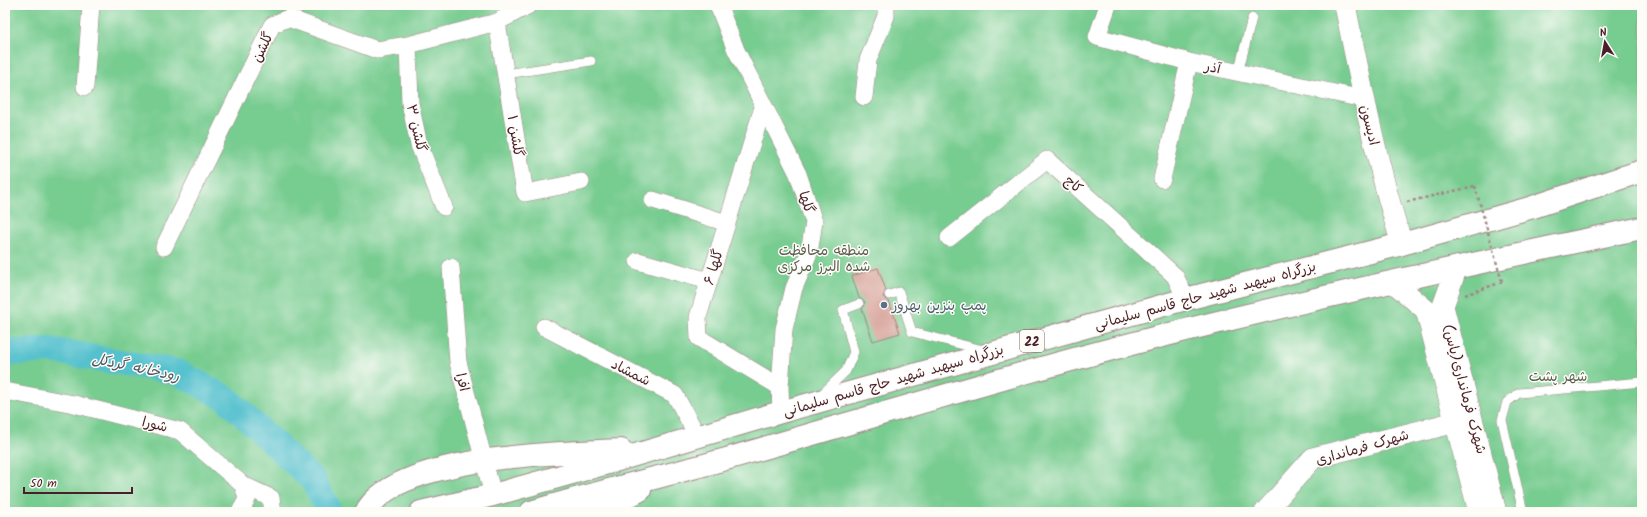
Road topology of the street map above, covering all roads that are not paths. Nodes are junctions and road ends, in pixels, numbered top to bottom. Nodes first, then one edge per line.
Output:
1 (91, 5) edge
2 (718, 5) edge
3 (886, 5) edge
4 (1108, 5) edge
5 (1344, 5) edge
6 (520, 7) edge
7 (1252, 18) dead end
8 (497, 22) junction
9 (408, 45) junction
10 (591, 61) dead end
11 (1189, 62) junction
12 (1238, 73) junction
13 (506, 74) junction
14 (85, 87) dead end
15 (864, 97) dead end
16 (1363, 99) junction
17 (763, 107) junction
18 (1642, 171) edge
19 (1162, 179) dead end
20 (581, 182) dead end
21 (1642, 182) edge
22 (1600, 185) junction
23 (653, 200) dead end
24 (444, 207) dead end
25 (727, 223) junction
26 (1642, 228) edge
27 (949, 238) dead end
28 (1402, 244) junction
29 (164, 248) dead end
30 (638, 261) dead end
31 (451, 267) dead end
32 (1457, 267) junction
33 (709, 281) junction
34 (1393, 282) junction
35 (889, 295) dead end
36 (1186, 299) junction
37 (859, 304) dead end
38 (544, 327) dead end
39 (991, 352) junction
40 (1642, 382) edge
41 (780, 387) junction
42 (5, 392) edge
43 (813, 403) junction
44 (781, 412) junction
45 (1456, 422) junction
46 (698, 437) junction
47 (660, 448) junction
48 (484, 460) junction
49 (243, 484) junction
50 (493, 495) junction
51 (1481, 498) edge
52 (592, 506) edge
53 (240, 512) edge
54 (273, 512) edge
55 (366, 512) edge
56 (421, 512) edge
57 (531, 512) edge
58 (1265, 512) edge
59 (1496, 512) edge
60 (1523, 512) edge

1 - 14 street
2 - 17 street, گلها
3 - 15 street
4 - 11 street, آذر
5 - 16 street, ادیسون
6 - 8 street, گلشن
7 - 12 lane
8 - 9 street, گلشن
8 - 13 street, گلشن ۱
9 - 24 street, گلشن ۳
9 - 29 street, گلشن
10 - 13 lane
11 - 12 street, آذر
11 - 19 street
12 - 16 street, آذر
13 - 20 street, گلشن ۱
16 - 28 street, ادیسون
17 - 25 street, گلها ۶
17 - 41 street, گلها
18 - 22 highway, بزرگراه سپهبد شهید حاج قاسم سلیمانی / 22
21 - 22 highway
22 - 28 highway, بزرگراه سپهبد شهید حاج قاسم سلیمانی / 22
23 - 25 street
25 - 33 street, گلها ۶
26 - 32 highway, بزرگراه سپهبد شهید حاج قاسم سلیمانی / 22
27 - 36 street, کاج
28 - 36 highway, بزرگراه سپهبد شهید حاج قاسم سلیمانی / 22
30 - 33 street
31 - 48 street, افرا
32 - 34 highway, بزرگراه سپهبد شهید حاج قاسم سلیمانی / 22
32 - 51 street, شهرک فرمانداری(یاس)
33 - 41 street, گلها ۶
34 - 45 street, شهرک فرمانداری(یاس)
34 - 52 highway, بزرگراه سپهبد شهید حاج قاسم سلیمانی / 22
35 - 39 lane
36 - 39 highway, بزرگراه سپهبد شهید حاج قاسم سلیمانی / 22
37 - 43 lane
38 - 46 street, شمشاد
39 - 43 highway, بزرگراه سپهبد شهید حاج قاسم سلیمانی / 22
40 - 60 lane
41 - 44 street, گلها
42 - 49 street, شورا
43 - 44 highway, بزرگراه سپهبد شهید حاج قاسم سلیمانی / 22
44 - 46 highway, بزرگراه سپهبد شهید حاج قاسم سلیمانی / 22
45 - 51 street, شهرک فرمانداری(یاس)
45 - 58 street, شهرک فرمانداری
46 - 47 highway, بزرگراه سپهبد شهید حاج قاسم سلیمانی / 22
47 - 48 highway
47 - 50 highway, بزرگراه سپهبد شهید حاج قاسم سلیمانی / 22
48 - 50 street, افرا
48 - 55 highway
49 - 53 street
49 - 54 street, شورا
50 - 56 highway, بزرگراه سپهبد شهید حاج قاسم سلیمانی / 22
51 - 59 street, شهرک فرمانداری(یاس)
52 - 57 highway, بزرگراه سپهبد شهید حاج قاسم سلیمانی / 22

